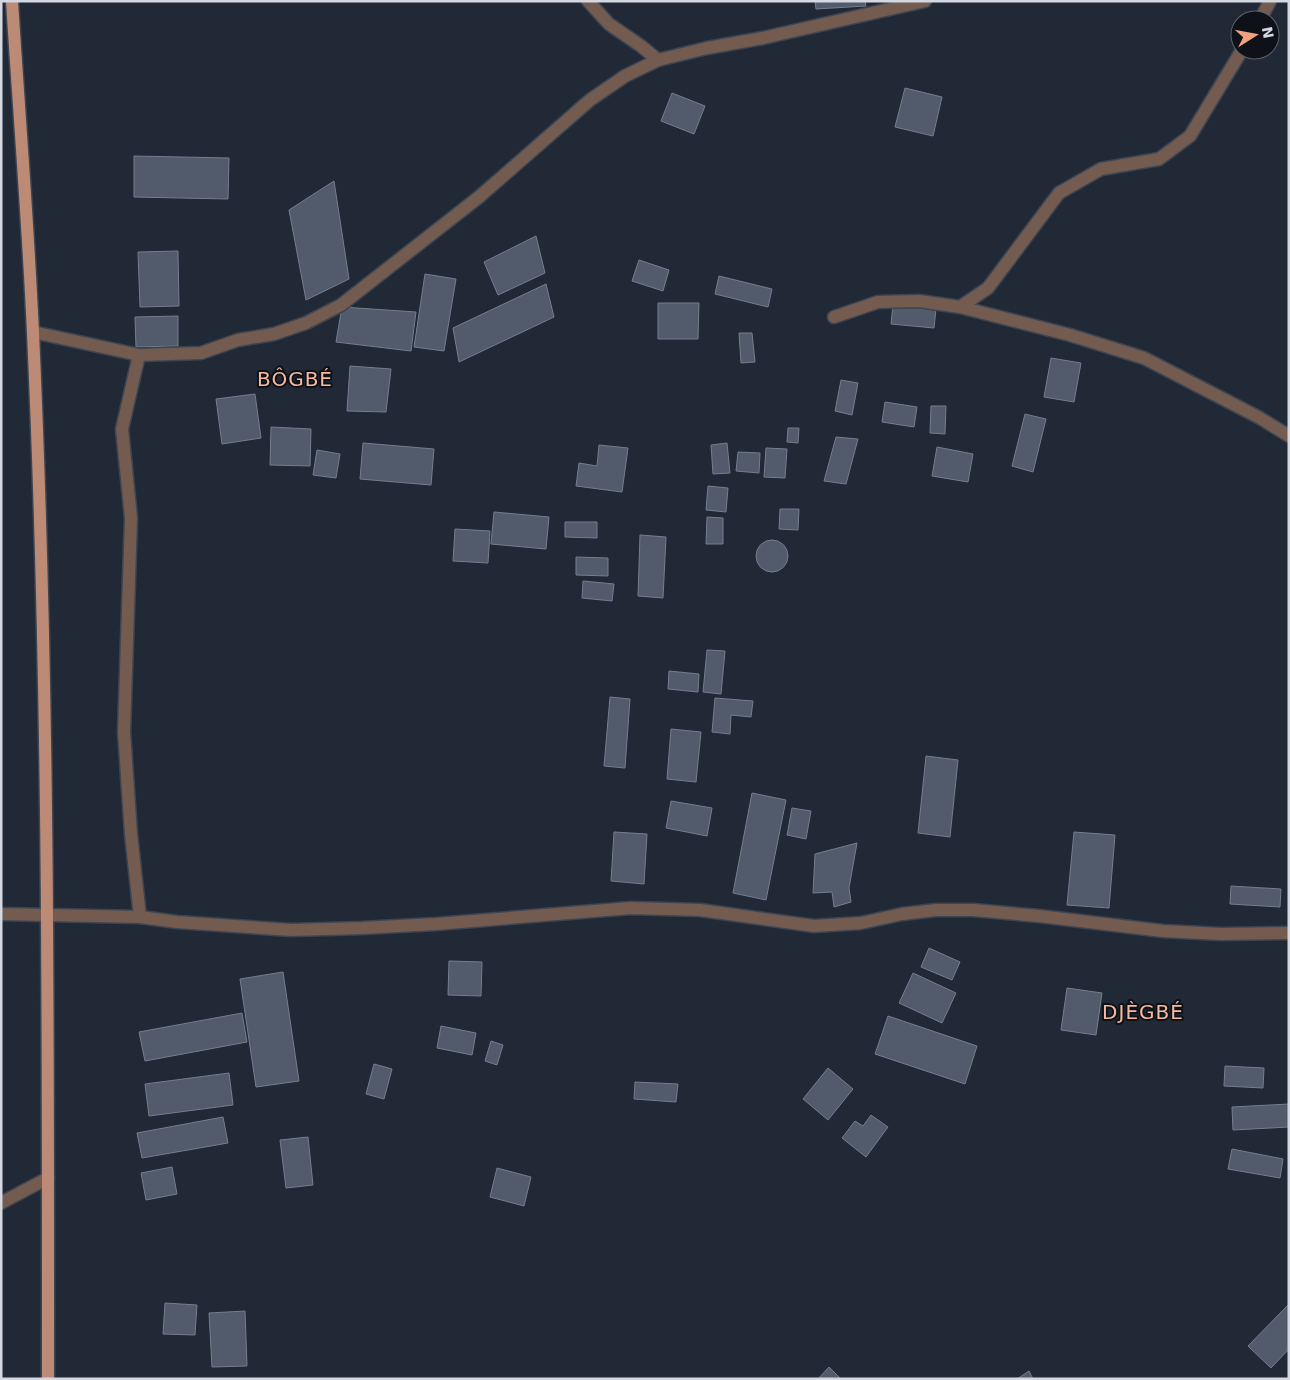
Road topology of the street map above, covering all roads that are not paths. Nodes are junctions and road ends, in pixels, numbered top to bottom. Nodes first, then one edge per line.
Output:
1 (12, 1) edge
2 (588, 1) edge
3 (925, 1) edge
4 (658, 60) junction
5 (1236, 60) edge
6 (960, 307) junction
7 (834, 317) dead end
8 (33, 332) junction
9 (139, 355) junction
10 (1289, 436) edge
11 (1, 914) edge
12 (48, 916) junction
13 (140, 917) junction
14 (1289, 933) edge
15 (48, 1178) junction
16 (1, 1203) edge
17 (48, 1379) edge

1 - 8 main road
2 - 4 street
3 - 4 street
4 - 9 street
5 - 6 street
6 - 7 street
6 - 10 street
8 - 9 street
8 - 12 main road
9 - 13 street
11 - 12 street
12 - 13 street
12 - 15 main road
13 - 14 street
15 - 16 street
15 - 17 main road

